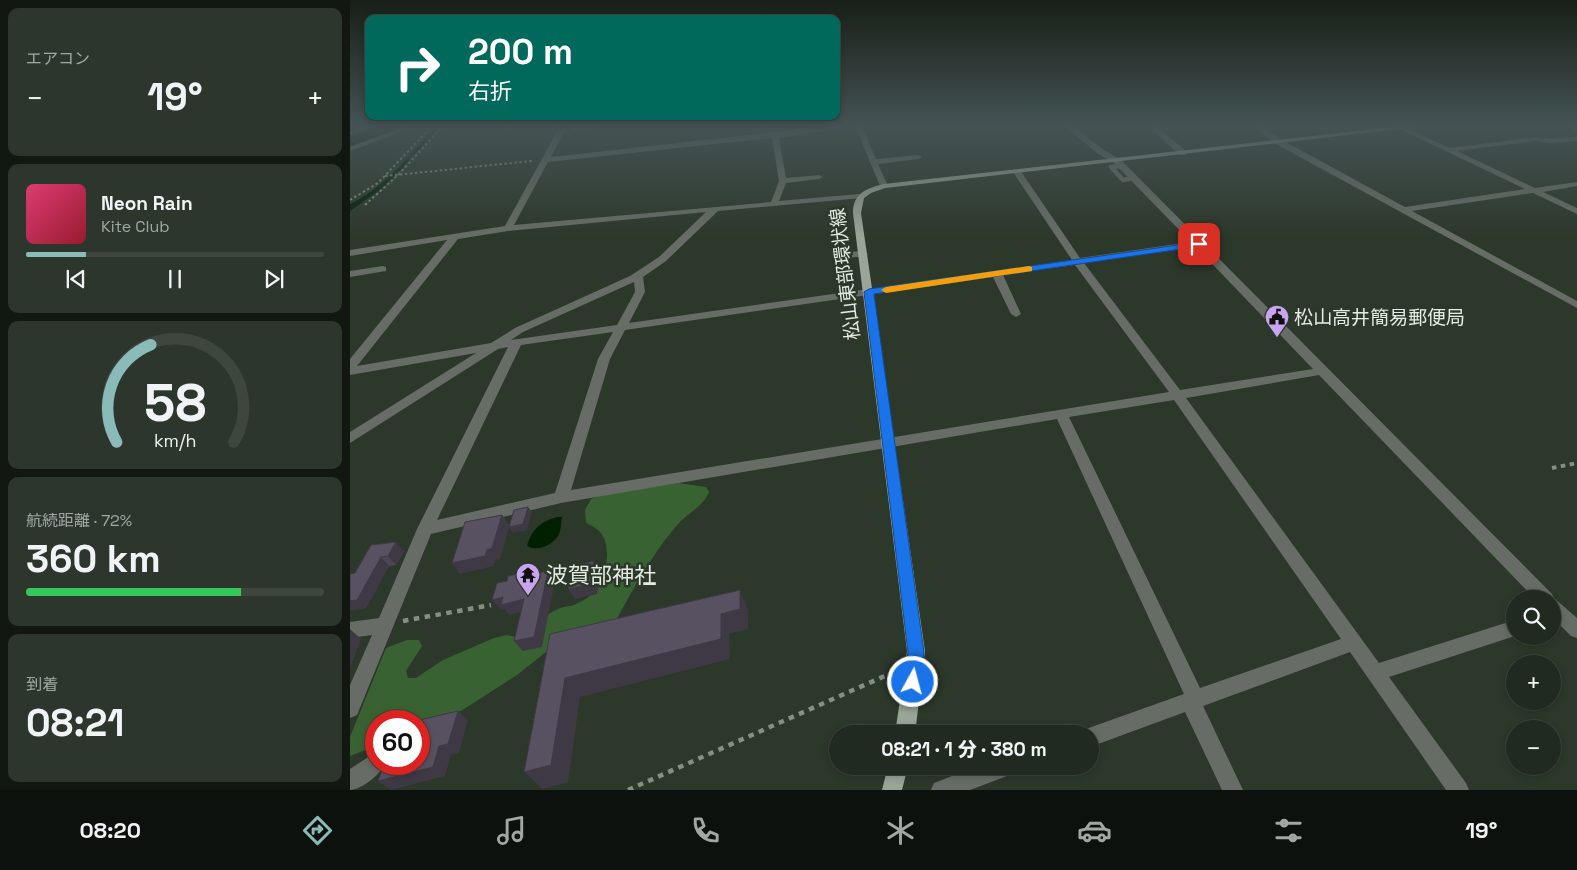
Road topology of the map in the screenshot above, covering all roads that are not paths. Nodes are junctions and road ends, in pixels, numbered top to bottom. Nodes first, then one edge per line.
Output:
1 (873, 162) edge
2 (543, 163) edge
3 (779, 163) edge
4 (1120, 163) joint
5 (1317, 163) edge
6 (1476, 163) edge
7 (1017, 172) junction
8 (819, 177) dead end
9 (782, 181) junction
10 (1577, 184) edge
11 (884, 186) junction
12 (1534, 191) junction
13 (860, 196) junction
14 (774, 204) junction
15 (714, 210) junction
16 (1404, 210) junction
17 (1577, 212) edge
18 (508, 228) junction
19 (455, 237) junction
20 (1199, 244) junction
21 (350, 253) edge
22 (863, 254) junction
23 (836, 256) dead end
24 (1078, 262) junction
25 (383, 269) dead end
26 (350, 274) edge
27 (997, 274) junction
28 (634, 278) junction
29 (869, 292) junction
30 (1577, 305) edge
31 (1016, 314) dead end
32 (620, 328) junction
33 (516, 343) junction
34 (493, 346) junction
35 (350, 367) edge
36 (350, 371) edge
37 (1323, 371) junction
38 (1178, 396) junction
39 (1061, 415) junction
40 (350, 438) edge
41 (889, 444) junction
42 (561, 497) junction
43 (425, 530) junction
44 (1537, 590) edge
45 (1561, 616) edge
46 (383, 625) junction
47 (350, 630) edge
48 (1577, 630) edge
49 (1506, 631) edge
50 (1353, 643) junction
51 (1374, 673) junction
52 (1193, 701) junction
53 (350, 708) edge
54 (906, 725) edge
55 (1099, 734) edge
56 (365, 770) edge
57 (896, 775) edge
58 (983, 775) edge
59 (350, 782) edge
60 (892, 790) edge
61 (941, 790) edge
62 (1233, 790) edge
63 (1459, 790) edge

1 - 11 street
2 - 18 street
3 - 9 street
4 - 7 main road, 松山東部環状線
4 - 20 street
5 - 16 street
6 - 12 street
7 - 11 main road, 松山東部環状線
7 - 24 street
8 - 9 street
9 - 14 street
10 - 12 street
11 - 13 main road, 松山東部環状線
12 - 16 street
12 - 17 street
13 - 14 street
13 - 22 main road, 松山東部環状線
14 - 15 street
15 - 18 street
15 - 28 street
16 - 30 street
18 - 19 street
19 - 21 street
19 - 35 street
20 - 24 street
20 - 37 street
22 - 23 street
22 - 29 main road, 松山東部環状線
24 - 27 street
24 - 38 street
25 - 26 street
27 - 29 street
27 - 31 street
28 - 32 street
28 - 34 street
29 - 32 street
29 - 41 main road, 松山東部環状線
32 - 33 street
32 - 42 street
33 - 34 street
33 - 43 street
34 - 36 street
34 - 40 street
37 - 38 street
37 - 44 street
38 - 39 street
38 - 50 street
39 - 41 street
39 - 52 street
41 - 42 street
41 - 54 main road, 松山東部環状線
42 - 43 street
43 - 46 street
45 - 48 street
46 - 47 street
46 - 53 street
49 - 51 street
50 - 51 street
50 - 52 street
51 - 63 street
52 - 55 street
52 - 62 street
56 - 59 street
57 - 60 main road
58 - 61 street

